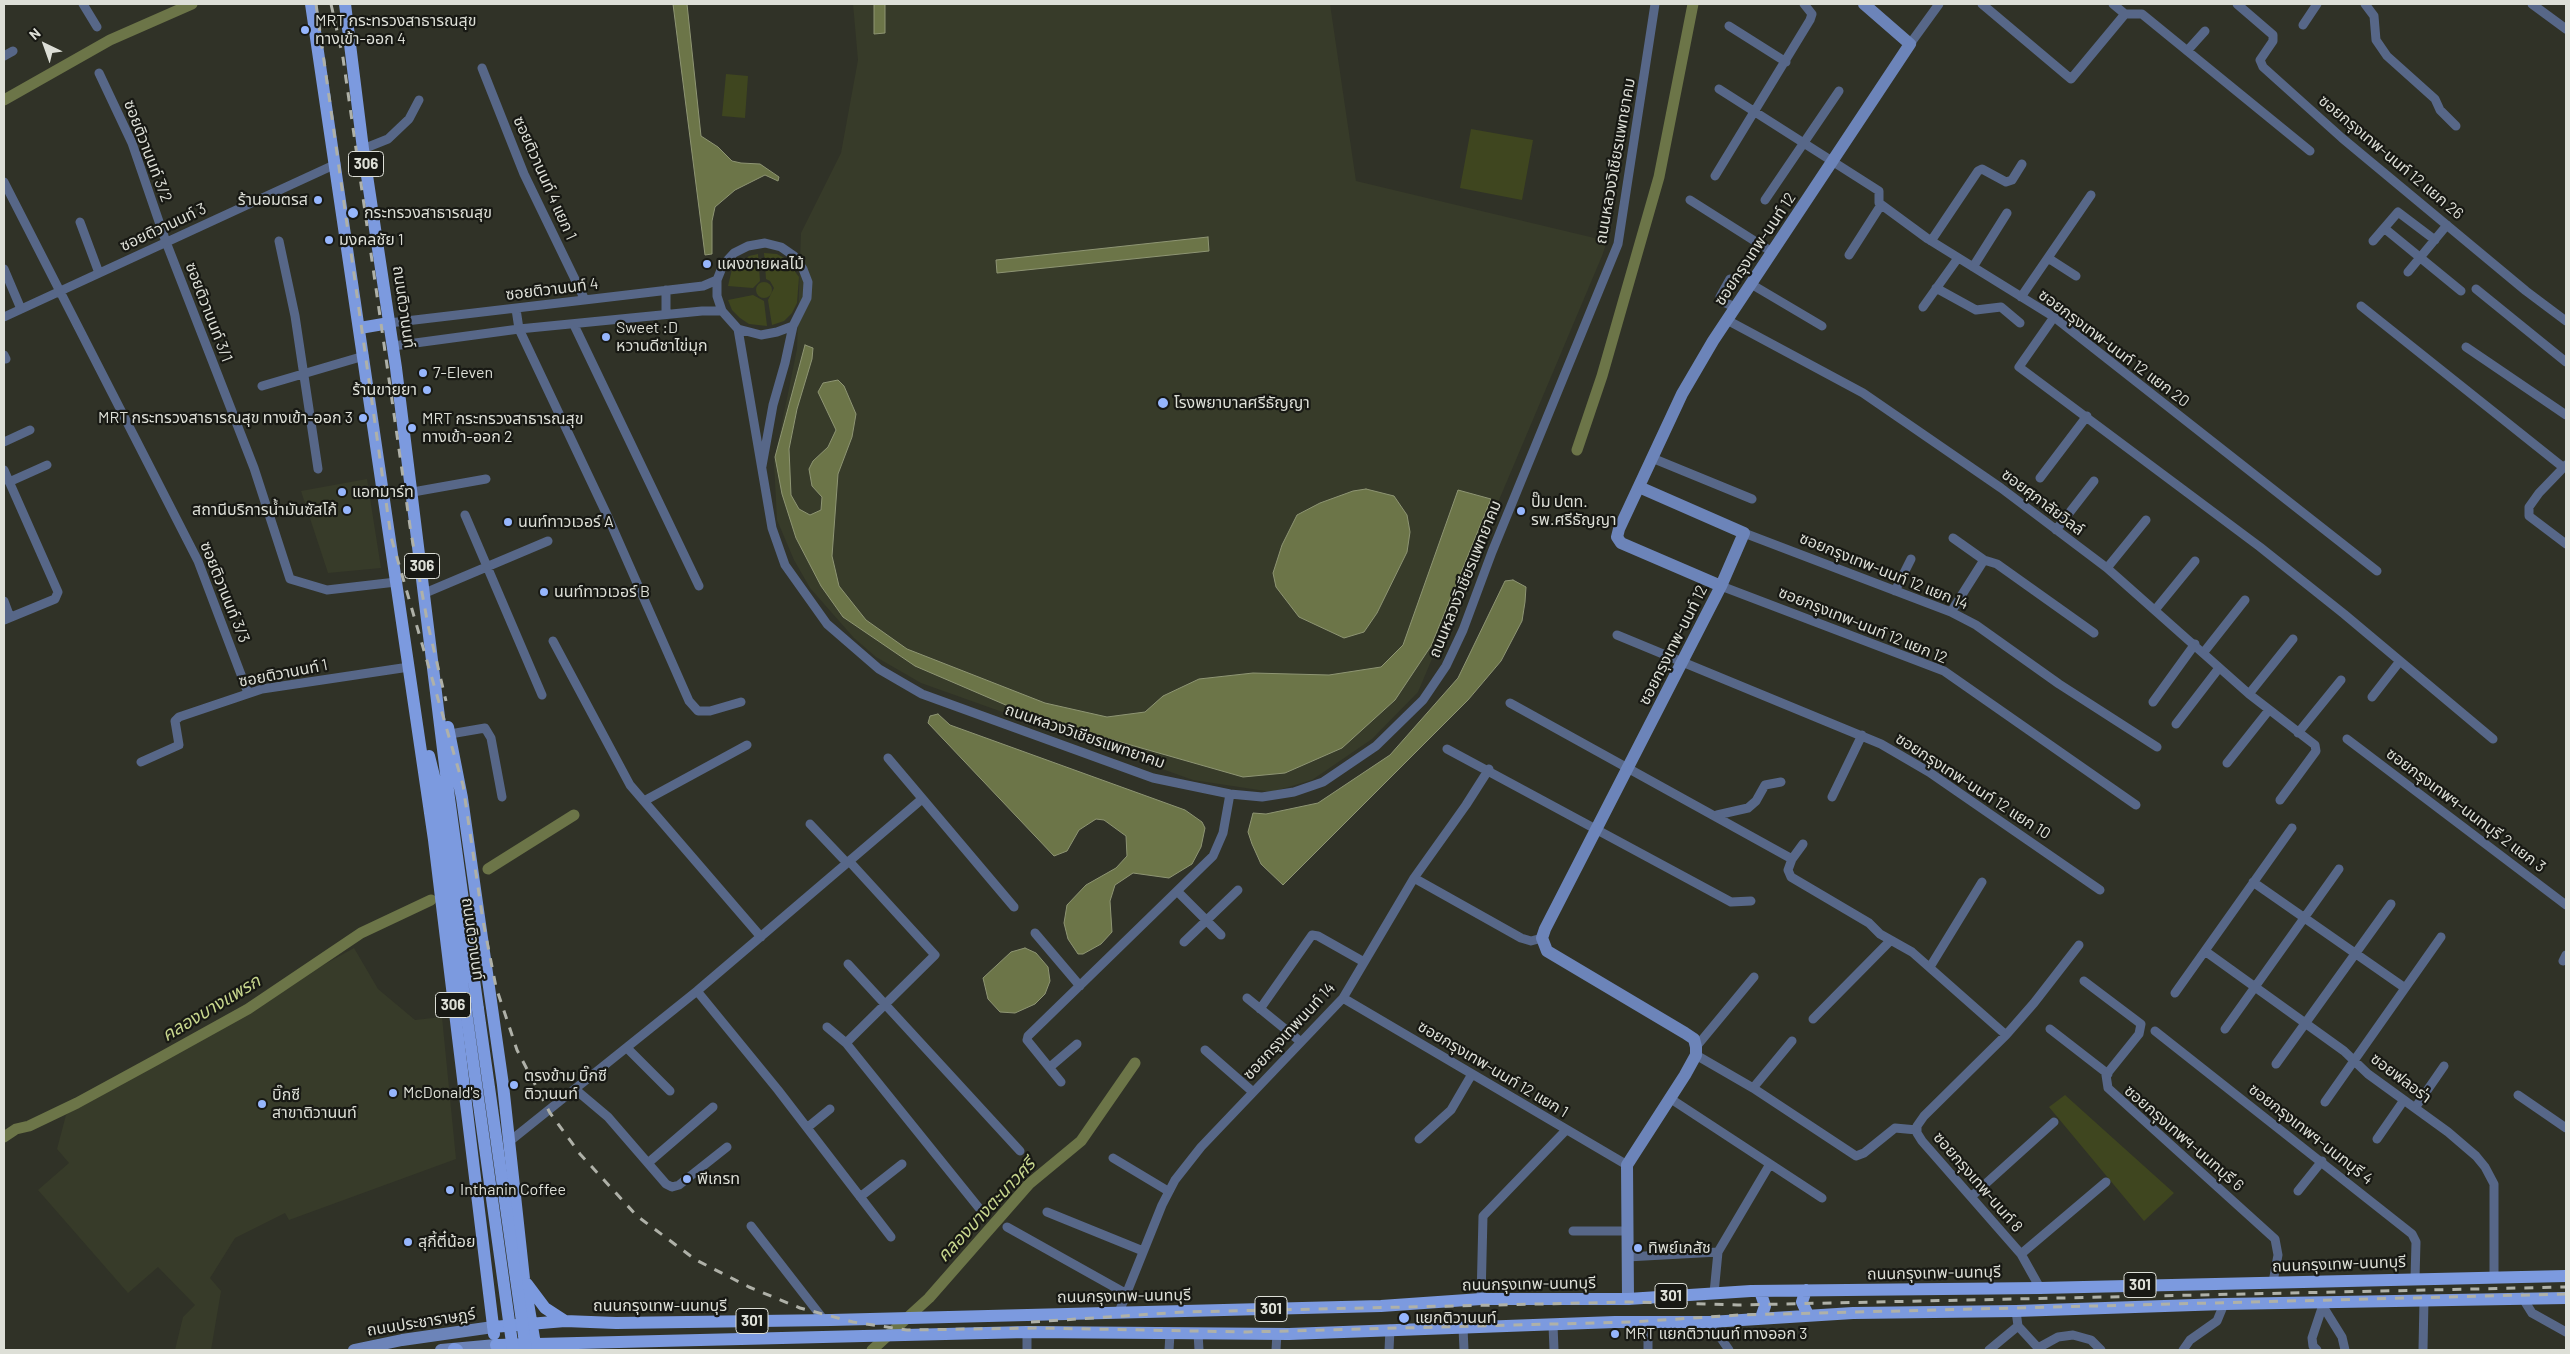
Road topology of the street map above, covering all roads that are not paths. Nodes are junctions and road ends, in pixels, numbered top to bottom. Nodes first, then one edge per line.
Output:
1 (83, 4) edge
2 (311, 4) edge
3 (345, 4) edge
4 (1655, 4) edge
5 (1804, 4) edge
6 (1864, 4) edge
7 (1939, 4) edge
8 (1982, 4) edge
9 (2113, 4) edge
10 (2237, 4) edge
11 (2317, 4) edge
12 (2365, 4) edge
13 (2532, 4) edge
14 (2125, 14) junction
15 (2303, 25) dead end
16 (1729, 26) dead end
17 (97, 27) dead end
18 (2566, 28) edge
19 (2205, 30) dead end
20 (1910, 44) junction
21 (13, 51) dead end
22 (2187, 51) junction
23 (4, 56) edge
24 (1786, 62) junction
25 (482, 68) dead end
26 (99, 73) dead end
27 (1719, 89) dead end
28 (1839, 91) dead end
29 (419, 100) dead end
30 (1755, 112) junction
31 (2456, 126) dead end
32 (1804, 143) junction
33 (364, 150) junction
34 (2310, 150) dead end
35 (1833, 162) junction
36 (336, 164) junction
37 (2022, 164) dead end
38 (1716, 176) dead end
39 (4, 182) edge
40 (2091, 194) dead end
41 (1690, 200) dead end
42 (1765, 200) dead end
43 (1881, 206) junction
44 (2007, 213) dead end
45 (80, 222) dead end
46 (2447, 225) junction
47 (2384, 228) junction
48 (2435, 240) junction
49 (279, 241) dead end
50 (1930, 241) junction
51 (2373, 241) dead end
52 (166, 242) junction
53 (1772, 252) junction
54 (1849, 255) dead end
55 (1958, 258) junction
56 (2048, 258) junction
57 (2421, 258) junction
58 (1973, 267) junction
59 (4, 270) edge
60 (2408, 272) dead end
61 (99, 273) junction
62 (2076, 276) dead end
63 (1730, 279) dead end
64 (717, 280) junction
65 (1750, 284) junction
66 (1936, 288) junction
67 (2476, 289) dead end
68 (666, 290) junction
69 (2461, 290) dead end
70 (59, 291) junction
71 (2021, 297) junction
72 (586, 300) junction
73 (2361, 306) dead end
74 (1735, 307) junction
75 (1923, 307) dead end
76 (22, 309) junction
77 (516, 309) junction
78 (722, 311) junction
79 (666, 314) junction
80 (4, 317) edge
81 (2054, 317) junction
82 (1727, 320) junction
83 (2566, 321) edge
84 (389, 323) junction
85 (2020, 323) dead end
86 (574, 325) junction
87 (793, 326) junction
88 (1822, 326) dead end
89 (360, 328) junction
90 (738, 328) junction
91 (519, 329) junction
92 (393, 346) junction
93 (2466, 348) dead end
94 (364, 356) junction
95 (2566, 362) edge
96 (303, 375) junction
97 (262, 386) dead end
98 (2566, 415) edge
99 (2087, 416) junction
100 (30, 430) dead end
101 (4, 442) edge
102 (1652, 458) junction
103 (47, 465) dead end
104 (762, 466) junction
105 (2565, 466) edge
106 (318, 469) dead end
107 (4, 470) edge
108 (2040, 478) dead end
109 (486, 479) dead end
110 (2094, 481) dead end
111 (9, 482) junction
112 (1639, 487) junction
113 (412, 492) junction
114 (1752, 499) dead end
115 (466, 515) dead end
116 (2146, 520) dead end
117 (2056, 530) junction
118 (1744, 533) junction
119 (1953, 538) dead end
120 (548, 541) dead end
121 (2566, 544) edge
122 (1911, 559) dead end
123 (1984, 560) junction
124 (2195, 561) dead end
125 (489, 567) junction
126 (2107, 568) junction
127 (2377, 571) dead end
128 (396, 582) junction
129 (699, 586) dead end
130 (1721, 586) junction
131 (1895, 591) junction
132 (425, 594) junction
133 (2244, 600) dead end
134 (4, 601) edge
135 (2155, 610) junction
136 (1951, 612) junction
137 (7, 618) edge
138 (2094, 633) dead end
139 (1617, 635) dead end
140 (2293, 639) dead end
141 (553, 641) dead end
142 (2194, 644) junction
143 (2204, 652) junction
144 (2400, 661) junction
145 (1683, 662) junction
146 (409, 667) junction
147 (2219, 668) junction
148 (2341, 680) dead end
149 (412, 682) junction
150 (248, 692) junction
151 (2249, 694) junction
152 (542, 695) dead end
153 (2372, 697) dead end
154 (741, 702) dead end
155 (2153, 702) dead end
156 (1510, 703) dead end
157 (439, 704) junction
158 (2269, 710) junction
159 (2176, 724) dead end
160 (2298, 733) junction
161 (450, 734) junction
162 (1862, 735) junction
163 (2348, 739) dead end
164 (2493, 739) dead end
165 (747, 745) dead end
166 (2157, 747) dead end
167 (1447, 749) dead end
168 (888, 758) dead end
169 (141, 762) dead end
170 (2227, 763) dead end
171 (1629, 768) junction
172 (1489, 769) junction
173 (1781, 782) dead end
174 (1230, 794) junction
175 (502, 797) dead end
176 (1832, 797) dead end
177 (922, 799) junction
178 (2280, 800) dead end
179 (644, 802) junction
180 (2136, 805) dead end
181 (1717, 816) junction
182 (810, 824) dead end
183 (2292, 828) dead end
184 (1596, 831) junction
185 (1803, 844) dead end
186 (1792, 859) junction
187 (848, 862) junction
188 (2339, 869) dead end
189 (1414, 878) junction
190 (1982, 882) dead end
191 (2253, 882) junction
192 (1238, 890) dead end
193 (2100, 890) dead end
194 (1178, 892) junction
195 (1751, 901) dead end
196 (2391, 904) dead end
197 (2566, 905) edge
198 (1014, 907) dead end
199 (2304, 918) junction
200 (1206, 920) junction
201 (1035, 933) dead end
202 (1221, 935) dead end
203 (761, 937) junction
204 (2441, 937) dead end
205 (1542, 938) junction
206 (1890, 941) junction
207 (1184, 942) dead end
208 (2078, 945) dead end
209 (2205, 951) junction
210 (2356, 954) junction
211 (1364, 962) junction
212 (848, 964) dead end
213 (1930, 967) junction
214 (1754, 977) dead end
215 (2084, 981) dead end
216 (1080, 986) junction
217 (2255, 987) junction
218 (2405, 988) junction
219 (697, 992) junction
220 (2176, 993) dead end
221 (1247, 998) dead end
222 (1344, 998) junction
223 (886, 1004) junction
224 (1260, 1009) junction
225 (472, 1010) junction
226 (1813, 1019) dead end
227 (2305, 1023) junction
228 (828, 1026) dead end
229 (2050, 1028) dead end
230 (2225, 1029) dead end
231 (2155, 1031) dead end
232 (2006, 1035) junction
233 (1792, 1041) dead end
234 (1301, 1042) junction
235 (846, 1044) junction
236 (1077, 1044) dead end
237 (627, 1048) junction
238 (1205, 1050) dead end
239 (1696, 1051) junction
240 (2354, 1061) junction
241 (2276, 1064) dead end
242 (2444, 1066) dead end
243 (1050, 1067) junction
244 (1472, 1074) junction
245 (2108, 1074) junction
246 (1062, 1082) dead end
247 (1753, 1088) junction
248 (576, 1090) junction
249 (670, 1091) dead end
250 (1253, 1092) junction
251 (2518, 1095) dead end
252 (1671, 1098) junction
253 (2404, 1100) junction
254 (2325, 1102) dead end
255 (713, 1107) dead end
256 (2415, 1108) junction
257 (830, 1109) dead end
258 (2054, 1122) dead end
259 (808, 1127) junction
260 (2566, 1128) edge
261 (1566, 1130) junction
262 (1917, 1130) junction
263 (2377, 1139) dead end
264 (1419, 1140) dead end
265 (510, 1141) junction
266 (728, 1147) dead end
267 (1020, 1151) dead end
268 (1114, 1158) dead end
269 (2322, 1161) junction
270 (648, 1164) junction
271 (902, 1164) dead end
272 (1770, 1164) junction
273 (1627, 1166) junction
274 (2106, 1182) dead end
275 (1168, 1191) junction
276 (2298, 1191) dead end
277 (1972, 1196) junction
278 (860, 1197) junction
279 (1822, 1198) dead end
280 (979, 1208) dead end
281 (1047, 1212) dead end
282 (751, 1226) dead end
283 (1007, 1227) dead end
284 (1573, 1231) dead end
285 (1626, 1231) junction
286 (890, 1237) dead end
287 (1143, 1251) junction
288 (1718, 1252) junction
289 (2021, 1254) junction
290 (1627, 1257) junction
291 (2566, 1276) edge
292 (2494, 1277) junction
293 (2415, 1278) junction
294 (524, 1279) junction
295 (487, 1281) junction
296 (2273, 1282) junction
297 (2040, 1288) junction
298 (1806, 1290) junction
299 (1760, 1291) junction
300 (1714, 1293) junction
301 (1125, 1294) junction
302 (2522, 1297) junction
303 (2566, 1298) edge
304 (1481, 1299) junction
305 (1628, 1299) junction
306 (2424, 1299) junction
307 (2224, 1304) junction
308 (2324, 1305) junction
309 (2016, 1311) junction
310 (1118, 1312) junction
311 (1808, 1315) junction
312 (1761, 1318) junction
313 (828, 1320) junction
314 (565, 1321) junction
315 (1648, 1322) junction
316 (1710, 1322) junction
317 (531, 1324) junction
318 (1553, 1325) junction
319 (2018, 1326) junction
320 (493, 1327) junction
321 (1464, 1328) junction
322 (1390, 1329) junction
323 (1026, 1332) junction
324 (2566, 1332) edge
325 (1198, 1333) junction
326 (1277, 1333) junction
327 (1170, 1334) junction
328 (828, 1337) junction
329 (592, 1341) junction
330 (496, 1347) edge
331 (532, 1348) edge
332 (2039, 1349) edge
333 (354, 1350) edge
334 (451, 1350) edge
335 (513, 1350) edge
336 (573, 1350) edge
337 (1027, 1350) edge
338 (1169, 1350) edge
339 (1199, 1350) edge
340 (1276, 1350) edge
341 (1389, 1350) edge
342 (1464, 1350) edge
343 (1554, 1350) edge
344 (1648, 1350) edge
345 (1729, 1350) edge
346 (1989, 1350) edge
347 (2101, 1350) edge
348 (2183, 1350) edge
349 (2317, 1350) edge
350 (2346, 1350) edge
351 (2423, 1350) edge

1 - 17 street
2 - 36 main road, ถนนติวานนท์ / 306
3 - 33 main road, ถนนติวานนท์ / 306
4 - 174 street, ถนนหลวงวิเชียรแพทยาคม
5 - 24 street
6 - 20 street
7 - 20 street, ซอยกรุงเทพ-นนท์ 12
8 - 14 street
9 - 14 street
10 - 46 street, ซอยกรุงเทพ-นนท์ 12 แยก 26
11 - 15 street
12 - 31 street
13 - 18 street
14 - 22 street
16 - 24 street
19 - 22 street
20 - 35 street, ซอยกรุงเทพ-นนท์ 12
21 - 23 street
22 - 34 street
24 - 30 street
25 - 72 street, ซอยติวานนท์ 4 แยก 1
26 - 52 street, ซอยติวานนท์ 3/2
27 - 30 street
28 - 32 street
29 - 33 street
30 - 32 street
30 - 38 street
32 - 35 street
32 - 42 street
33 - 84 main road, ถนนติวานนท์ / 306
35 - 43 street
35 - 53 street, ซอยกรุงเทพ-นนท์ 12
36 - 52 street, ซอยติวานนท์ 3
36 - 89 main road, ถนนติวานนท์ / 306
37 - 50 street
39 - 70 street, ซอยติวานนท์ 3/3
40 - 56 street
41 - 53 street
43 - 50 street, ซอยกรุงเทพ-นนท์ 12 แยก 20
43 - 54 street
44 - 58 street
45 - 61 street
46 - 48 street
46 - 83 street, ซอยกรุงเทพ-นนท์ 12 แยก 26
47 - 48 street
47 - 51 street
47 - 57 street
48 - 57 street
49 - 96 street
50 - 55 street, ซอยกรุงเทพ-นนท์ 12 แยก 20
52 - 61 street, ซอยติวานนท์ 3
52 - 128 street, ซอยติวานนท์ 3/1
53 - 65 street, ซอยกรุงเทพ-นนท์ 12
55 - 58 street, ซอยกรุงเทพ-นนท์ 12 แยก 20
55 - 66 street
56 - 62 street
56 - 71 street
57 - 60 street
57 - 69 street
58 - 71 street, ซอยกรุงเทพ-นนท์ 12 แยก 20
59 - 76 street
61 - 70 street, ซอยติวานนท์ 3
63 - 74 street
64 - 68 street, ซอยติวานนท์ 4
64 - 78 street
64 - 87 street, ถนนหลวงวิเชียรแพทยาคม
65 - 74 street, ซอยกรุงเทพ-นนท์ 12
65 - 88 street
66 - 75 street
66 - 85 street
67 - 95 street
68 - 72 street, ซอยติวานนท์ 4
68 - 79 street
70 - 76 street, ซอยติวานนท์ 3
70 - 150 street, ซอยติวานนท์ 3/3
71 - 81 street, ซอยกรุงเทพ-นนท์ 12 แยก 20
72 - 77 street, ซอยติวานนท์ 4
73 - 105 street
74 - 82 street, ซอยกรุงเทพ-นนท์ 12
76 - 80 street, ซอยติวานนท์ 3
77 - 84 street, ซอยติวานนท์ 4
77 - 91 street
78 - 79 street
78 - 90 street
79 - 86 street
81 - 99 street
81 - 127 street, ซอยกรุงเทพ-นนท์ 12 แยก 20
82 - 102 street, ซอยกรุงเทพ-นนท์ 12
82 - 117 street, ซอยศุภาลัยวิลล์
84 - 89 main road
84 - 92 main road, ถนนติวานนท์ / 306
86 - 91 street
86 - 129 street
87 - 90 street
87 - 104 street, ถนนหลวงวิเชียรแพทยาคม
89 - 94 main road, ถนนติวานนท์ / 306
90 - 104 street, ถนนหลวงวิเชียรแพทยาคม
91 - 92 street
91 - 154 street
92 - 113 main road, ถนนติวานนท์ / 306
93 - 98 street
94 - 96 street
94 - 128 main road, ถนนติวานนท์ / 306
96 - 97 street
96 - 106 street
99 - 108 street
99 - 144 street
100 - 101 street
102 - 112 street, ซอยกรุงเทพ-นนท์ 12
102 - 114 street
103 - 111 street
104 - 174 street, ถนนหลวงวิเชียรแพทยาคม
105 - 121 street
107 - 111 street
109 - 113 street
110 - 117 street
111 - 137 street
112 - 118 street, ซอยกรุงเทพ-นนท์ 12 แยก 14
112 - 130 street, ซอยกรุงเทพ-นนท์ 12
113 - 132 main road, ถนนติวานนท์ / 306
115 - 125 street
116 - 126 street
117 - 126 street, ซอยศุภาลัยวิลล์
118 - 130 street
118 - 131 street, ซอยกรุงเทพ-นนท์ 12 แยก 14
119 - 123 street
120 - 125 street
122 - 131 street
123 - 136 street
123 - 138 street
124 - 135 street
125 - 132 street
125 - 152 street
126 - 135 street, ซอยศุภาลัยวิลล์
128 - 146 main road, ถนนติวานนท์ / 306
130 - 145 street, ซอยกรุงเทพ-นนท์ 12
130 - 180 street, ซอยกรุงเทพ-นนท์ 12 แยก 12
131 - 136 street, ซอยกรุงเทพ-นนท์ 12 แยก 14
132 - 157 main road, ถนนติวานนท์ / 306
133 - 143 street
134 - 137 street
135 - 142 street, ซอยศุภาลัยวิลล์
136 - 166 street, ซอยกรุงเทพ-นนท์ 12 แยก 14
139 - 145 street, ซอยกรุงเทพ-นนท์ 12 แยก 10
140 - 151 street
141 - 179 street
142 - 143 street, ซอยศุภาลัยวิลล์
142 - 155 street
143 - 147 street, ซอยศุภาลัยวิลล์
144 - 153 street
144 - 164 street
145 - 162 street, ซอยกรุงเทพ-นนท์ 12 แยก 10
145 - 171 street, ซอยกรุงเทพ-นนท์ 12
146 - 149 main road, ถนนติวานนท์ / 306
146 - 150 street, ซอยติวานนท์ 1
147 - 151 street, ซอยศุภาลัยวิลล์
147 - 159 street
148 - 160 street
149 - 225 main road, ถนนติวานนท์ / 306
149 - 295 main road, ถนนติวานนท์ / 306
150 - 169 street, ซอยติวานนท์ 1
151 - 158 street, ซอยศุภาลัยวิลล์
156 - 171 street
157 - 161 main road, ถนนติวานนท์ / 306
157 - 225 main road, ถนนติวานนท์ / 306
158 - 160 street, ซอยศุภาลัยวิลล์
158 - 170 street
160 - 178 street, ซอยศุภาลัยวิลล์
161 - 175 street
161 - 265 main road, ถนนติวานนท์ / 306
162 - 176 street
162 - 193 street, ซอยกรุงเทพ-นนท์ 12 แยก 10
163 - 197 street, ซอยกรุงเทพฯ-นนทบุรี 2 แยก 3
165 - 179 street
167 - 172 street
168 - 177 street
171 - 181 street
171 - 184 street, ซอยกรุงเทพ-นนท์ 12
172 - 184 street
172 - 189 street, ซอยกรุงเทพนนท์ 14
173 - 181 street
174 - 194 street
177 - 187 street
177 - 198 street
179 - 203 street
181 - 186 street
182 - 187 street
183 - 191 street
184 - 195 street
184 - 205 street, ซอยกรุงเทพ-นนท์ 12
185 - 186 street
186 - 206 street
187 - 203 street
187 - 223 street
188 - 199 street
189 - 205 street
189 - 211 street, ซอยกรุงเทพนนท์ 14
190 - 213 street
191 - 199 street
191 - 209 street
192 - 200 street
194 - 200 street
194 - 216 street
196 - 210 street
199 - 210 street
199 - 217 street
200 - 202 street
200 - 207 street
201 - 216 street
203 - 219 street
204 - 218 street
205 - 239 street
206 - 213 street
206 - 226 street
208 - 232 street, ซอยกรุงเทพ-นนท์ 8
209 - 217 street, ซอยฟลอร่า
209 - 220 street
210 - 218 street
210 - 227 street
211 - 222 street, ซอยกรุงเทพนนท์ 14
211 - 224 street
212 - 223 street
213 - 232 street
214 - 239 street
215 - 245 street, ซอยกรุงเทพฯ-นนทบุรี 6
216 - 243 street
217 - 227 street, ซอยฟลอร่า
217 - 230 street
218 - 240 street
219 - 237 street
219 - 259 street
221 - 224 street
222 - 234 street, ซอยกรุงเทพนนท์ 14
222 - 244 street, ซอยกรุงเทพ-นนท์ 12 แยก 1
223 - 235 street
223 - 267 street
224 - 234 street
225 - 331 main road, ถนนติวานนท์, bridge
225 - 335 main road, ถนนติวานนท์, bridge
227 - 240 street, ซอยฟลอร่า
227 - 241 street
228 - 235 street
229 - 245 street
231 - 269 street, ซอยกรุงเทพฯ-นนทบุรี 4
232 - 262 street, ซอยกรุงเทพ-นนท์ 8
233 - 247 street
234 - 250 street, ซอยกรุงเทพนนท์ 14
235 - 280 street
236 - 243 street
237 - 248 street
237 - 249 street
238 - 250 street
239 - 247 street
239 - 252 street
240 - 253 street, ซอยฟลอร่า
240 - 254 street
242 - 256 street
243 - 246 street
244 - 261 street, ซอยกรุงเทพ-นนท์ 12 แยก 1
244 - 264 street
245 - 296 street, ซอยกรุงเทพฯ-นนทบุรี 6
247 - 262 street
248 - 265 street
248 - 270 street
250 - 275 street, ซอยกรุงเทพนนท์ 14
251 - 260 street
252 - 272 street
252 - 273 street
253 - 256 street, ซอยฟลอร่า
253 - 263 street
255 - 270 street
256 - 292 street, ซอยฟลอร่า
257 - 259 street
258 - 277 street
259 - 278 street
261 - 273 street, ซอยกรุงเทพ-นนท์ 12 แยก 1
261 - 304 street
262 - 277 street, ซอยกรุงเทพ-นนท์ 8
265 - 294 main road, ถนนติวานนท์ / 306
266 - 270 street
268 - 275 street
269 - 276 street
269 - 293 street, ซอยกรุงเทพฯ-นนทบุรี 4
271 - 278 street
272 - 279 street
272 - 288 street
273 - 285 street
274 - 289 street
275 - 287 street, ซอยกรุงเทพนนท์ 14
277 - 289 street, ซอยกรุงเทพ-นนท์ 8
278 - 286 street
281 - 287 street
282 - 313 street
283 - 301 street
284 - 285 street
285 - 290 street
287 - 301 street, ซอยกรุงเทพนนท์ 14
288 - 290 street
288 - 300 street
289 - 297 street, ซอยกรุงเทพ-นนท์ 8
290 - 305 street
291 - 292 main road, ถนนกรุงเทพ-นนทบุรี / 301
292 - 293 main road, ถนนกรุงเทพ-นนทบุรี / 301
293 - 296 main road, ถนนกรุงเทพ-นนทบุรี / 301
294 - 295 main road
294 - 314 main road
294 - 317 main road, ถนนติวานนท์ / 306
295 - 320 main road, ถนนติวานนท์ / 306
296 - 297 main road, ถนนกรุงเทพ-นนทบุรี / 301
297 - 298 main road, ถนนกรุงเทพ-นนทบุรี / 301
298 - 299 main road, ถนนกรุงเทพ-นนทบุรี / 301
298 - 311 main road
299 - 300 main road, ถนนกรุงเทพ-นนทบุรี / 301
299 - 312 main road
300 - 305 main road, ถนนกรุงเทพ-นนทบุรี / 301
301 - 310 street, ซอยกรุงเทพนนท์ 14
302 - 303 main road, ถนนกรุงเทพ-นนทบุรี / 301
302 - 306 main road, ถนนกรุงเทพ-นนทบุรี / 301
302 - 324 street
304 - 305 main road, ถนนกรุงเทพ-นนทบุรี / 301
304 - 310 main road, ถนนกรุงเทพ-นนทบุรี / 301
306 - 308 main road, ถนนกรุงเทพ-นนทบุรี / 301
306 - 351 street
307 - 308 main road, ถนนกรุงเทพ-นนทบุรี / 301
307 - 309 main road, ถนนกรุงเทพ-นนทบุรี / 301
307 - 348 street
308 - 349 street
308 - 350 street
309 - 311 main road, ถนนกรุงเทพ-นนทบุรี / 301
309 - 319 street
310 - 313 main road, ถนนกรุงเทพ-นนทบุรี / 301
311 - 312 main road, ถนนกรุงเทพ-นนทบุรี / 301
312 - 316 main road, ถนนกรุงเทพ-นนทบุรี / 301
313 - 314 main road, ถนนกรุงเทพ-นนทบุรี / 301
313 - 328 main road
314 - 317 main road, ถนนกรุงเทพ-นนทบุรี / 301
315 - 316 main road, ถนนกรุงเทพ-นนทบุรี / 301
315 - 318 main road, ถนนกรุงเทพ-นนทบุรี / 301
315 - 344 street
316 - 345 street
317 - 320 main road, ถนนกรุงเทพ-นนทบุรี / 301
317 - 331 main road, ถนนติวานนท์ / 306
318 - 321 main road, ถนนกรุงเทพ-นนทบุรี / 301
318 - 343 street
319 - 332 street
319 - 346 street
320 - 330 main road, ถนนติวานนท์ / 306
320 - 333 street, ถนนประชาราษฎร์
321 - 322 main road, ถนนกรุงเทพ-นนทบุรี / 301
321 - 342 street
322 - 326 main road, ถนนกรุงเทพ-นนทบุรี / 301
322 - 341 street
323 - 327 main road, ถนนกรุงเทพ-นนทบุรี / 301
323 - 328 main road, ถนนกรุงเทพ-นนทบุรี / 301
323 - 337 street
325 - 326 main road, ถนนกรุงเทพ-นนทบุรี / 301
325 - 327 main road, ถนนกรุงเทพ-นนทบุรี / 301
325 - 339 street
326 - 340 street
327 - 338 street
328 - 329 main road, ถนนกรุงเทพ-นนทบุรี / 301
329 - 331 main road, ถนนกรุงเทพ-นนทบุรี / 301
329 - 336 main road
330 - 331 main road, ถนนกรุงเทพ-นนทบุรี / 301
330 - 334 street, ถนนประชาราษฎร์
332 - 347 street

